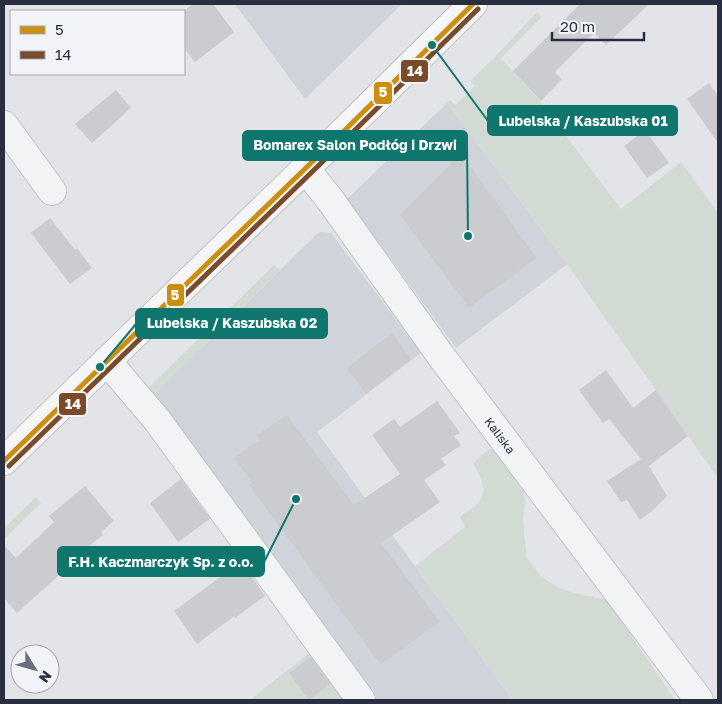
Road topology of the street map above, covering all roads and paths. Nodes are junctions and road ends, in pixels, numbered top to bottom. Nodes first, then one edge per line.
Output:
1 (473, 4) edge
2 (4, 125) edge
3 (306, 168) junction
4 (52, 191) dead end
5 (107, 361) junction
6 (4, 460) edge
7 (360, 700) edge
8 (699, 700) edge

1 - 3 main road
2 - 4 street
3 - 5 main road
3 - 8 street, Kaliska
5 - 6 main road
5 - 7 street

